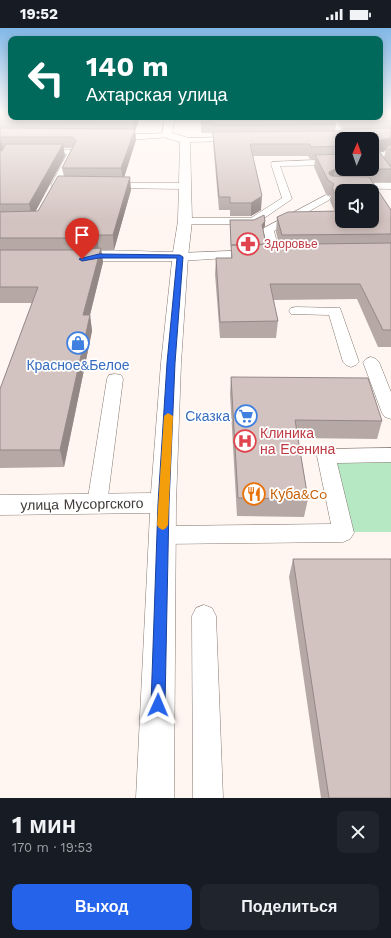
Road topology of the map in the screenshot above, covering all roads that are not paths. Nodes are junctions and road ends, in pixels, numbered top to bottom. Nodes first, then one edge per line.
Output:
1 (185, 149) edge
2 (390, 149) edge
3 (0, 160) edge
4 (335, 162) edge
5 (391, 176) edge
6 (69, 186) edge
7 (97, 186) edge
8 (185, 186) junction
9 (379, 186) edge
10 (391, 186) edge
11 (326, 198) edge
12 (185, 221) junction
13 (274, 254) junction
14 (289, 254) edge
15 (180, 257) junction
16 (60, 259) edge
17 (296, 311) dead end
18 (351, 362) dead end
19 (371, 362) dead end
20 (115, 379) dead end
21 (391, 413) edge
22 (391, 455) edge
23 (97, 504) junction
24 (0, 506) edge
25 (163, 519) junction
26 (204, 616) dead end
27 (155, 798) edge
28 (208, 798) edge

1 - 8 street
2 - 5 lane
3 - 6 lane
4 - 12 lane
7 - 8 lane
8 - 12 street
9 - 10 lane
11 - 13 lane
12 - 15 street
13 - 14 lane
13 - 15 lane
15 - 16 street
15 - 25 street
17 - 18 lane
19 - 21 lane
20 - 23 lane
22 - 25 lane
23 - 24 street, улица Мусоргского
23 - 25 street, улица Мусоргского
25 - 27 street
26 - 28 lane

